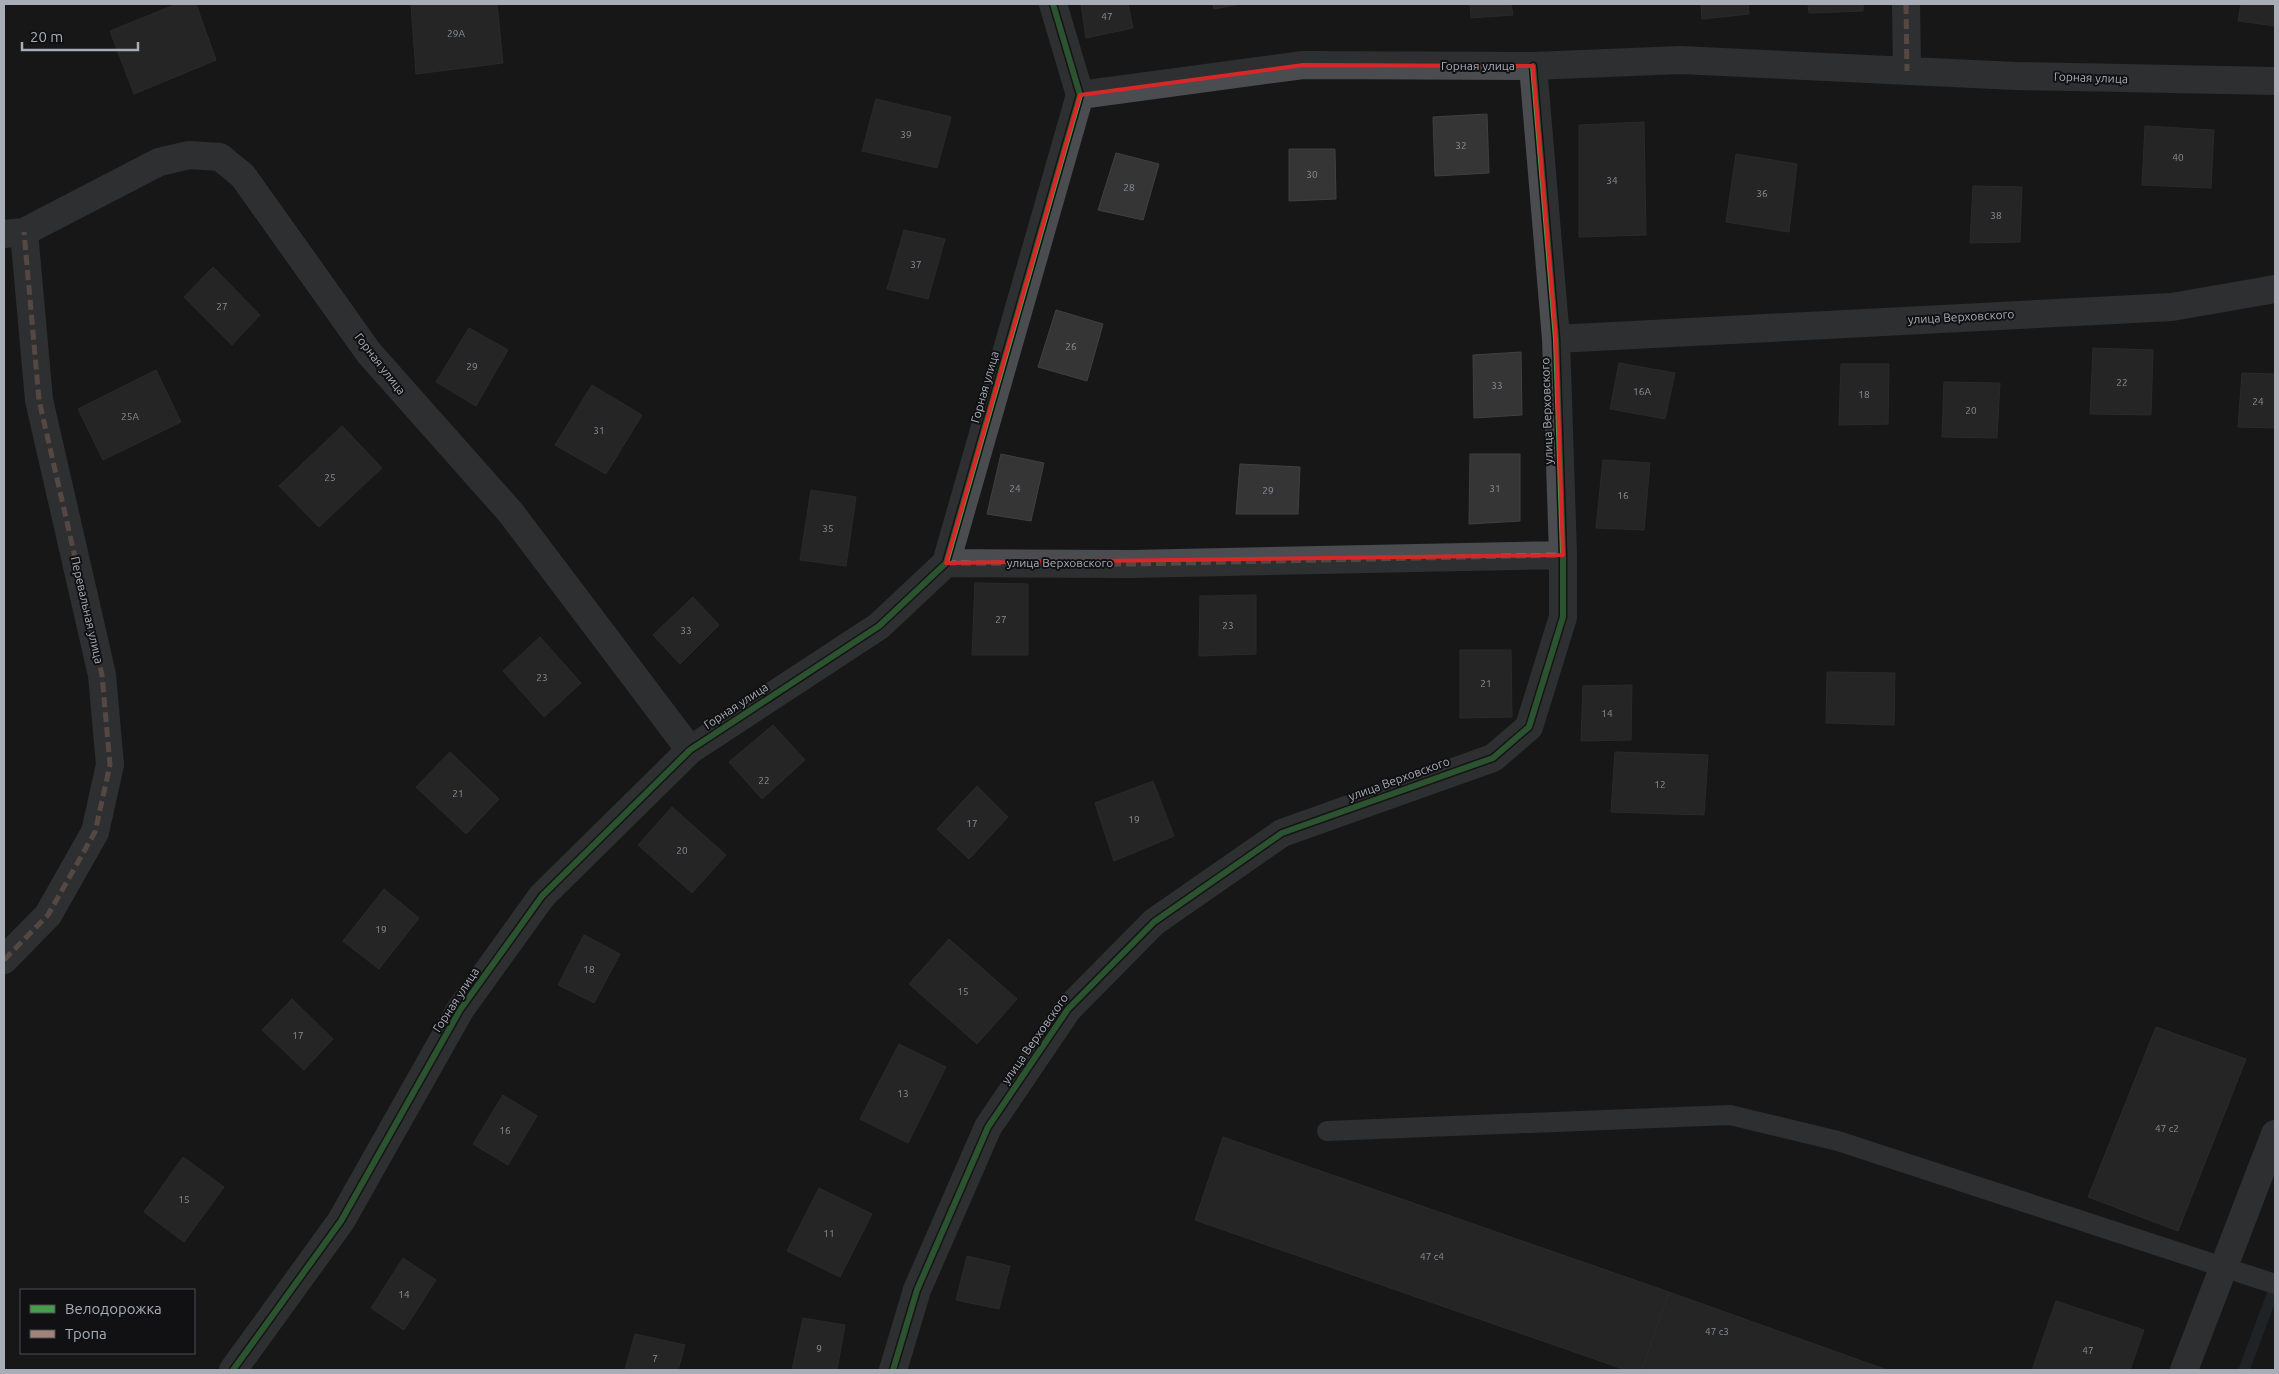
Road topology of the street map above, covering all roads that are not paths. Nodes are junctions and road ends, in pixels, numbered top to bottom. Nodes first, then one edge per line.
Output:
1 (1054, 4) edge
2 (1906, 4) edge
3 (1533, 66) junction
4 (1907, 71) junction
5 (2275, 81) edge
6 (1080, 94) junction
7 (14, 233) edge
8 (2275, 289) edge
9 (1556, 339) junction
10 (1563, 556) junction
11 (946, 563) junction
12 (690, 750) junction
13 (4, 960) edge
14 (1327, 1132) dead end
15 (2275, 1134) edge
16 (2236, 1271) junction
17 (2275, 1284) edge
18 (233, 1370) edge
19 (893, 1370) edge
20 (2184, 1370) edge

1 - 6 street
2 - 4 street
3 - 4 street, Горная улица
3 - 6 street, Горная улица
3 - 9 street, улица Верховского
4 - 5 street, Горная улица
6 - 11 street, Горная улица
7 - 12 street, Горная улица
7 - 13 street, Перевальная улица
8 - 9 street, улица Верховского
9 - 10 street, улица Верховского
10 - 11 street, улица Верховского
10 - 19 street, улица Верховского
11 - 12 street, Горная улица
12 - 18 street, Горная улица
14 - 16 lane
15 - 16 street
16 - 17 lane
16 - 20 street

